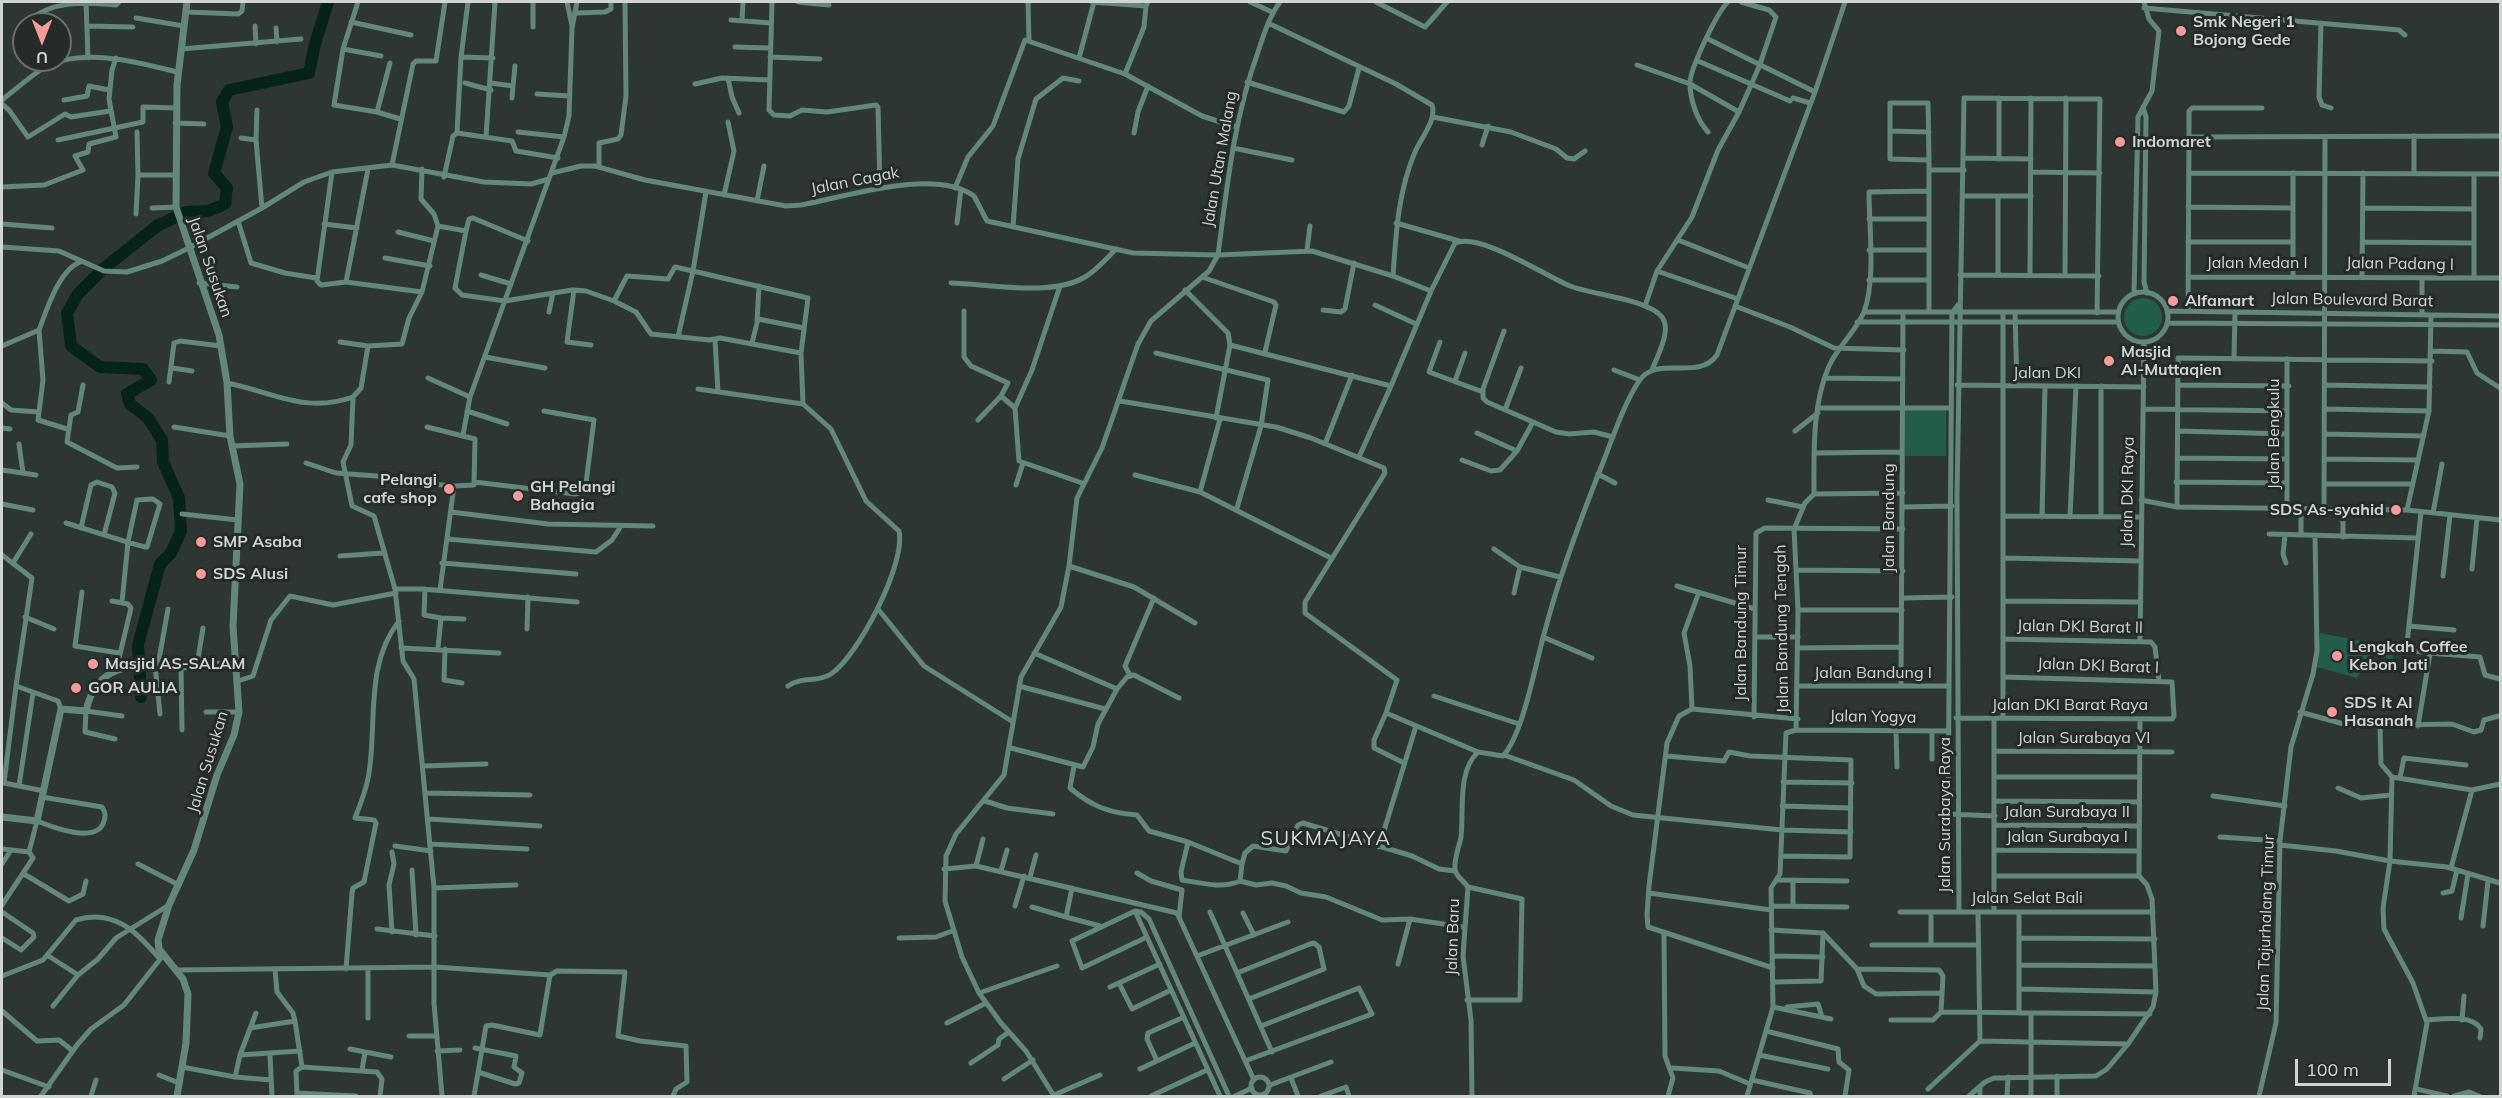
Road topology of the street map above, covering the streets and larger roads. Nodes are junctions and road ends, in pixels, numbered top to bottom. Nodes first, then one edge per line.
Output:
1 (86, 2) edge
2 (119, 2) edge
3 (187, 2) edge
4 (243, 2) edge
5 (358, 2) edge
6 (445, 2) edge
7 (468, 2) edge
8 (495, 2) edge
9 (533, 2) edge
10 (567, 2) edge
11 (577, 2) edge
12 (611, 2) edge
13 (742, 2) edge
14 (772, 2) edge
15 (798, 2) edge
16 (1028, 2) edge
17 (1093, 2) edge
18 (1250, 2) edge
19 (1280, 2) edge
20 (1376, 2) edge
21 (1447, 2) edge
22 (1728, 2) edge
23 (1741, 2) edge
24 (1845, 2) edge
25 (625, 4) dead end
26 (1147, 4) edge
27 (829, 5) dead end
28 (2144, 5) edge
29 (39, 12) edge
30 (186, 12) junction
31 (1272, 12) junction
32 (577, 13) junction
33 (136, 18) dead end
34 (731, 20) dead end
35 (742, 21) junction
36 (351, 22) junction
37 (2321, 22) junction
38 (771, 23) junction
39 (1268, 23) junction
40 (87, 26) junction
41 (184, 26) junction
42 (255, 26) dead end
43 (133, 27) dead end
44 (533, 27) dead end
45 (276, 28) dead end
46 (572, 28) junction
47 (411, 35) dead end
48 (2405, 35) dead end
49 (301, 39) dead end
50 (1708, 39) junction
51 (1029, 40) junction
52 (278, 42) junction
53 (256, 44) junction
54 (735, 47) dead end
55 (770, 48) junction
56 (181, 49) junction
57 (343, 49) junction
58 (381, 56) dead end
59 (461, 57) junction
60 (770, 57) junction
61 (88, 58) junction
62 (116, 58) junction
63 (493, 58) junction
64 (1080, 58) junction
65 (820, 59) dead end
66 (1698, 61) junction
67 (390, 63) dead end
68 (1637, 65) dead end
69 (515, 66) dead end
70 (1759, 67) junction
71 (1359, 68) junction
72 (177, 72) junction
73 (1125, 74) junction
74 (728, 78) junction
75 (769, 80) junction
76 (1079, 81) dead end
77 (1247, 82) junction
78 (465, 83) dead end
79 (491, 83) junction
80 (695, 84) dead end
81 (1690, 84) junction
82 (1752, 85) junction
83 (513, 86) junction
84 (1148, 86) junction
85 (109, 90) junction
86 (491, 90) junction
87 (1815, 92) junction
88 (537, 94) dead end
89 (569, 96) junction
90 (512, 98) dead end
91 (1999, 98) junction
92 (2031, 98) junction
93 (2066, 98) junction
94 (64, 100) dead end
95 (2, 102) edge
96 (1810, 103) junction
97 (2143, 107) junction
98 (176, 108) junction
99 (2262, 108) dead end
100 (2331, 108) dead end
101 (257, 110) dead end
102 (110, 111) junction
103 (377, 111) junction
104 (1739, 112) junction
105 (739, 113) dead end
106 (1433, 117) junction
107 (400, 119) junction
108 (728, 122) dead end
109 (175, 123) junction
110 (204, 124) dead end
111 (1488, 126) junction
112 (1236, 127) junction
113 (115, 129) junction
114 (1890, 131) junction
115 (137, 132) dead end
116 (518, 132) dead end
117 (1708, 132) dead end
118 (1929, 132) junction
119 (457, 133) junction
120 (1134, 133) dead end
121 (2189, 136) junction
122 (2325, 136) junction
123 (2414, 136) junction
124 (2500, 136) edge
125 (486, 137) junction
126 (564, 137) junction
127 (241, 138) dead end
128 (58, 140) dead end
129 (256, 140) junction
130 (1482, 145) dead end
131 (1233, 148) junction
132 (1585, 151) dead end
133 (558, 158) junction
134 (1964, 158) junction
135 (1998, 159) junction
136 (2031, 159) junction
137 (1292, 160) dead end
138 (1929, 160) junction
139 (392, 165) junction
140 (764, 166) dead end
141 (599, 167) junction
142 (368, 169) junction
143 (422, 169) junction
144 (1929, 170) junction
145 (1964, 170) junction
146 (332, 172) junction
147 (2031, 172) junction
148 (2066, 172) junction
149 (2100, 172) junction
150 (2326, 172) junction
151 (2189, 173) junction
152 (2293, 173) junction
153 (2362, 173) junction
154 (2414, 173) junction
155 (2474, 174) junction
156 (2500, 174) edge
157 (138, 175) junction
158 (177, 175) junction
159 (551, 176) junction
160 (444, 177) junction
161 (2, 187) edge
162 (880, 188) junction
163 (958, 188) junction
164 (1929, 191) junction
165 (706, 192) junction
166 (724, 195) junction
167 (1964, 196) junction
168 (1998, 196) junction
169 (2031, 196) junction
170 (757, 201) junction
171 (2188, 207) junction
172 (152, 208) dead end
173 (262, 208) junction
174 (2293, 208) junction
175 (2363, 208) junction
176 (176, 209) junction
177 (2474, 209) junction
178 (136, 214) dead end
179 (1869, 219) junction
180 (1929, 219) junction
181 (238, 221) junction
182 (1396, 223) junction
183 (2, 224) edge
184 (324, 224) junction
185 (957, 224) dead end
186 (438, 226) junction
187 (1310, 226) dead end
188 (52, 228) dead end
189 (357, 228) junction
190 (1013, 228) junction
191 (466, 231) junction
192 (398, 232) dead end
193 (1678, 240) junction
194 (435, 241) junction
195 (528, 241) junction
196 (1459, 241) junction
197 (2188, 242) junction
198 (2293, 242) junction
199 (2362, 242) junction
200 (2474, 243) junction
201 (2, 247) edge
202 (189, 248) junction
203 (1116, 249) junction
204 (1307, 250) junction
205 (1869, 250) junction
206 (1929, 250) junction
207 (1218, 255) junction
208 (385, 258) dead end
209 (82, 263) junction
210 (1354, 263) junction
211 (430, 266) junction
212 (1749, 268) junction
213 (693, 271) junction
214 (1657, 271) junction
215 (481, 275) dead end
216 (1960, 275) junction
217 (1998, 275) junction
218 (2030, 275) junction
219 (2065, 275) junction
220 (1393, 276) junction
221 (2099, 276) junction
222 (2326, 276) junction
223 (2188, 277) junction
224 (2293, 277) junction
225 (316, 278) junction
226 (1202, 278) junction
227 (2362, 278) junction
228 (2422, 278) junction
229 (2474, 278) junction
230 (2500, 278) edge
231 (1869, 280) junction
232 (1929, 280) junction
233 (346, 282) junction
234 (200, 283) junction
235 (951, 283) dead end
236 (511, 284) junction
237 (759, 286) junction
238 (1060, 286) junction
239 (237, 287) dead end
240 (574, 290) junction
241 (1185, 290) junction
242 (1431, 291) junction
243 (422, 292) junction
244 (553, 293) junction
245 (2147, 293) junction
246 (2133, 294) junction
247 (1737, 299) junction
248 (505, 301) junction
249 (614, 301) junction
250 (1375, 305) dead end
251 (1645, 306) junction
252 (1735, 306) junction
253 (1960, 308) junction
254 (1323, 310) dead end
255 (964, 311) dead end
256 (2167, 311) junction
257 (2188, 311) junction
258 (549, 312) dead end
259 (1864, 312) junction
260 (1903, 312) junction
261 (1929, 312) junction
262 (2003, 312) junction
263 (2015, 312) junction
264 (2118, 312) junction
265 (2235, 312) junction
266 (1952, 313) junction
267 (2097, 313) junction
268 (2326, 313) junction
269 (2422, 315) junction
270 (2431, 315) junction
271 (2500, 316) edge
272 (757, 321) junction
273 (1857, 322) junction
274 (1904, 322) junction
275 (1953, 322) junction
276 (1960, 322) junction
277 (2016, 322) junction
278 (2118, 322) junction
279 (2004, 323) junction
280 (2167, 323) junction
281 (1416, 324) junction
282 (2235, 324) junction
283 (2326, 324) junction
284 (2431, 325) junction
285 (2500, 325) edge
286 (804, 328) junction
287 (39, 330) junction
288 (1504, 331) dead end
289 (678, 337) junction
290 (715, 340) junction
291 (340, 342) dead end
292 (1440, 342) dead end
293 (752, 343) junction
294 (2144, 343) junction
295 (591, 345) dead end
296 (1230, 345) junction
297 (2, 346) edge
298 (221, 346) junction
299 (368, 346) junction
300 (1840, 350) junction
301 (1904, 350) junction
302 (2432, 351) junction
303 (1156, 352) dead end
304 (1265, 352) junction
305 (1466, 352) dead end
306 (801, 353) junction
307 (485, 357) junction
308 (2234, 358) junction
309 (2287, 359) junction
310 (2325, 360) junction
311 (2432, 361) junction
312 (172, 368) junction
313 (545, 368) dead end
314 (1521, 368) dead end
315 (1614, 370) dead end
316 (1652, 370) junction
317 (192, 371) dead end
318 (1226, 371) junction
319 (1352, 375) junction
320 (428, 378) dead end
321 (1826, 378) junction
322 (1903, 379) junction
323 (1640, 380) junction
324 (1455, 381) junction
325 (169, 382) dead end
326 (227, 383) junction
327 (83, 384) dead end
328 (2178, 384) junction
329 (1951, 385) junction
330 (2325, 385) junction
331 (1391, 386) junction
332 (1958, 386) junction
333 (2017, 386) junction
334 (2045, 386) junction
335 (2076, 386) junction
336 (2101, 386) junction
337 (2289, 386) junction
338 (2004, 387) junction
339 (2144, 387) junction
340 (2430, 387) junction
341 (2500, 388) edge
342 (698, 389) dead end
343 (718, 392) junction
344 (1483, 392) junction
345 (1001, 396) junction
346 (353, 397) junction
347 (470, 397) junction
348 (1120, 401) junction
349 (2, 403) edge
350 (803, 404) junction
351 (1015, 408) junction
352 (1903, 408) junction
353 (1951, 408) junction
354 (1958, 408) junction
355 (2144, 409) junction
356 (2177, 409) junction
357 (2325, 409) junction
358 (1505, 410) junction
359 (467, 411) junction
360 (544, 411) dead end
361 (1818, 411) junction
362 (2287, 411) junction
363 (2429, 411) junction
364 (38, 412) junction
365 (1218, 419) junction
366 (978, 420) dead end
367 (1533, 423) junction
368 (507, 424) dead end
369 (1261, 426) junction
370 (174, 427) dead end
371 (427, 427) dead end
372 (2, 428) edge
373 (10, 429) dead end
374 (67, 429) junction
375 (1795, 431) dead end
376 (2178, 431) junction
377 (1477, 433) dead end
378 (2287, 434) junction
379 (2325, 434) junction
380 (463, 435) junction
381 (230, 436) junction
382 (2424, 436) junction
383 (1613, 437) junction
384 (19, 444) dead end
385 (287, 444) dead end
386 (1325, 444) junction
387 (232, 446) junction
388 (1517, 451) junction
389 (1902, 452) junction
390 (1814, 453) junction
391 (1359, 457) junction
392 (2177, 458) junction
393 (2287, 459) junction
394 (2324, 459) junction
395 (1462, 460) dead end
396 (2418, 460) junction
397 (306, 463) dead end
398 (1023, 463) junction
399 (2442, 464) dead end
400 (137, 467) dead end
401 (2, 470) edge
402 (344, 473) junction
403 (23, 474) junction
404 (1598, 474) junction
405 (36, 475) dead end
406 (1135, 475) dead end
407 (390, 477) dead end
408 (474, 482) junction
409 (2176, 482) junction
410 (1082, 483) junction
411 (1615, 483) dead end
412 (2287, 483) junction
413 (431, 484) dead end
414 (2324, 484) junction
415 (2412, 484) junction
416 (1016, 485) dead end
417 (454, 486) junction
418 (1200, 492) junction
419 (1903, 493) junction
420 (1814, 494) junction
421 (1768, 500) dead end
422 (2141, 500) junction
423 (2, 504) edge
424 (1953, 506) junction
425 (1803, 507) junction
426 (1904, 507) junction
427 (2177, 507) junction
428 (1237, 508) junction
429 (33, 510) dead end
430 (2287, 510) junction
431 (2301, 510) junction
432 (2324, 510) junction
433 (2343, 510) junction
434 (2407, 510) junction
435 (2421, 512) junction
436 (451, 513) junction
437 (2433, 513) junction
438 (182, 514) dead end
439 (2450, 514) junction
440 (2003, 516) junction
441 (2042, 516) junction
442 (2070, 517) junction
443 (2100, 517) junction
444 (2140, 517) junction
445 (2477, 518) junction
446 (238, 520) junction
447 (2500, 520) edge
448 (66, 523) dead end
449 (621, 526) junction
450 (653, 526) dead end
451 (81, 528) junction
452 (1794, 529) junction
453 (1903, 529) junction
454 (31, 534) dead end
455 (2269, 534) dead end
456 (104, 535) junction
457 (2285, 535) junction
458 (2301, 535) junction
459 (2315, 536) junction
460 (2343, 537) junction
461 (2418, 538) junction
462 (447, 539) junction
463 (128, 542) junction
464 (1494, 549) dead end
465 (383, 553) junction
466 (2, 555) edge
467 (340, 556) dead end
468 (1331, 558) junction
469 (2004, 558) junction
470 (2140, 561) junction
471 (13, 563) junction
472 (442, 563) junction
473 (2286, 563) dead end
474 (1069, 566) junction
475 (1520, 567) junction
476 (2472, 569) dead end
477 (1796, 570) junction
478 (1903, 571) junction
479 (576, 574) dead end
480 (2443, 576) dead end
481 (1560, 577) junction
482 (1677, 586) dead end
483 (424, 589) junction
484 (440, 590) junction
485 (396, 591) junction
486 (82, 592) dead end
487 (1699, 592) junction
488 (1514, 594) dead end
489 (528, 597) junction
490 (1154, 598) junction
491 (1903, 598) junction
492 (1953, 598) junction
493 (112, 601) dead end
494 (2004, 601) junction
495 (122, 602) junction
496 (577, 602) dead end
497 (2141, 602) junction
498 (168, 609) dead end
499 (878, 609) junction
500 (1755, 609) junction
501 (1798, 610) junction
502 (1902, 610) junction
503 (25, 617) junction
504 (441, 618) junction
505 (464, 618) dead end
506 (399, 621) junction
507 (1195, 622) dead end
508 (2409, 626) junction
509 (203, 628) dead end
510 (54, 629) dead end
511 (527, 629) dead end
512 (2454, 630) dead end
513 (1543, 637) junction
514 (1755, 637) junction
515 (1798, 637) junction
516 (2003, 639) junction
517 (2140, 642) junction
518 (1901, 647) junction
519 (401, 648) junction
520 (438, 648) junction
521 (1798, 648) junction
522 (445, 649) junction
523 (499, 652) dead end
524 (119, 653) junction
525 (1034, 653) junction
526 (2430, 653) junction
527 (1592, 658) dead end
528 (236, 663) junction
529 (156, 665) junction
530 (197, 665) junction
531 (182, 667) junction
532 (119, 670) junction
533 (1130, 675) junction
534 (2003, 677) junction
535 (2500, 679) edge
536 (238, 681) junction
537 (2159, 681) junction
538 (462, 683) dead end
539 (16, 686) junction
540 (788, 686) dead end
541 (1019, 686) junction
542 (1798, 686) junction
543 (1901, 686) junction
544 (1949, 686) junction
545 (1117, 689) junction
546 (33, 693) junction
547 (1434, 696) dead end
548 (1179, 698) dead end
549 (2174, 701) joint
550 (61, 709) junction
551 (1105, 709) junction
552 (1692, 709) junction
553 (86, 711) junction
554 (206, 712) dead end
555 (239, 712) junction
556 (2300, 712) junction
557 (1386, 713) junction
558 (159, 714) dead end
559 (122, 716) dead end
560 (1754, 717) junction
561 (2002, 717) junction
562 (2499, 717) dead end
563 (1949, 718) junction
564 (1958, 718) junction
565 (1994, 718) junction
566 (1798, 719) junction
567 (2140, 719) junction
568 (1013, 722) junction
569 (1519, 724) junction
570 (1416, 726) junction
571 (2380, 726) junction
572 (2418, 726) junction
573 (182, 730) dead end
574 (1796, 730) junction
575 (1896, 731) junction
576 (1949, 731) junction
577 (1932, 732) junction
578 (115, 739) dead end
579 (1011, 748) junction
580 (1996, 751) junction
581 (1478, 752) junction
582 (2139, 752) junction
583 (2172, 752) dead end
584 (1504, 755) junction
585 (1666, 756) junction
586 (1783, 758) junction
587 (1932, 759) dead end
588 (1404, 762) junction
589 (486, 764) dead end
590 (2466, 765) dead end
591 (423, 766) junction
592 (1074, 766) junction
593 (1898, 767) dead end
594 (1995, 777) junction
595 (2139, 777) junction
596 (2392, 777) junction
597 (2400, 778) junction
598 (1783, 782) junction
599 (1851, 783) junction
600 (2500, 784) edge
601 (19, 786) junction
602 (2338, 788) dead end
603 (2472, 790) junction
604 (426, 792) junction
605 (43, 794) junction
606 (530, 795) dead end
607 (2391, 795) junction
608 (2213, 796) dead end
609 (985, 801) junction
610 (1995, 801) junction
611 (2139, 801) junction
612 (1782, 806) junction
613 (2285, 806) junction
614 (1851, 808) junction
615 (1053, 814) dead end
616 (1957, 815) junction
617 (1995, 816) junction
618 (3, 817) edge
619 (429, 819) junction
620 (1659, 819) junction
621 (37, 821) junction
622 (1995, 825) junction
623 (540, 826) dead end
624 (2139, 826) junction
625 (1782, 830) junction
626 (1851, 832) junction
627 (2220, 837) dead end
628 (983, 839) dead end
629 (1188, 842) junction
630 (2280, 843) junction
631 (430, 844) junction
632 (1379, 847) junction
633 (2, 849) edge
634 (527, 849) dead end
635 (11, 850) junction
636 (1007, 850) dead end
637 (1995, 850) junction
638 (431, 851) junction
639 (2139, 851) junction
640 (30, 852) junction
641 (1036, 855) dead end
642 (1782, 856) junction
643 (2390, 861) junction
644 (2, 864) edge
645 (138, 864) dead end
646 (1242, 864) junction
647 (976, 866) junction
648 (944, 869) junction
649 (2454, 869) junction
650 (412, 870) dead end
651 (1001, 871) junction
652 (1455, 871) junction
653 (1137, 873) dead end
654 (24, 874) junction
655 (2468, 874) junction
656 (1027, 876) junction
657 (1995, 876) junction
658 (2139, 876) junction
659 (1778, 880) junction
660 (1793, 880) junction
661 (86, 881) dead end
662 (1240, 881) junction
663 (1847, 881) dead end
664 (2488, 881) junction
665 (2500, 883) edge
666 (179, 885) junction
667 (516, 885) dead end
668 (1468, 887) junction
669 (434, 888) junction
670 (1072, 888) junction
671 (1649, 893) junction
672 (2443, 893) dead end
673 (2, 905) edge
674 (169, 905) junction
675 (1015, 906) dead end
676 (1792, 906) junction
677 (1032, 908) dead end
678 (1771, 908) junction
679 (1848, 908) dead end
680 (1135, 911) junction
681 (2, 912) edge
682 (1210, 912) dead end
683 (1900, 912) dead end
684 (1931, 912) junction
685 (1959, 912) junction
686 (1978, 912) junction
687 (1994, 912) junction
688 (2019, 912) junction
689 (2153, 912) junction
690 (1243, 913) dead end
691 (1066, 916) junction
692 (1179, 916) junction
693 (2461, 918) dead end
694 (1410, 919) junction
695 (1288, 922) dead end
696 (1101, 926) junction
697 (2483, 926) dead end
698 (1464, 927) junction
699 (133, 928) junction
700 (377, 929) dead end
701 (1772, 930) junction
702 (952, 931) junction
703 (392, 932) junction
704 (1823, 933) junction
705 (1664, 934) junction
706 (416, 935) junction
707 (1254, 935) junction
708 (435, 936) junction
709 (2, 938) edge
710 (899, 938) dead end
711 (1147, 938) junction
712 (2019, 938) junction
713 (2155, 939) junction
714 (1226, 945) junction
715 (1872, 945) dead end
716 (1931, 945) junction
717 (1978, 945) junction
718 (47, 955) junction
719 (1197, 956) junction
720 (1772, 956) junction
721 (163, 957) junction
722 (1823, 957) junction
723 (1160, 964) junction
724 (1398, 964) dead end
725 (2019, 965) junction
726 (1057, 966) dead end
727 (2155, 966) junction
728 (435, 967) junction
729 (1773, 968) junction
730 (275, 969) junction
731 (346, 969) junction
732 (368, 969) junction
733 (1857, 969) junction
734 (177, 970) junction
735 (1237, 973) junction
736 (78, 975) junction
737 (550, 975) junction
738 (2, 976) edge
739 (1773, 982) junction
740 (1119, 983) junction
741 (1110, 987) dead end
742 (2019, 989) junction
743 (1171, 990) junction
744 (2156, 992) junction
745 (979, 993) junction
746 (1942, 993) junction
747 (2464, 996) dead end
748 (1249, 999) junction
749 (1467, 1000) junction
750 (986, 1003) junction
751 (53, 1006) dead end
752 (1776, 1007) junction
753 (2, 1011) edge
754 (1941, 1012) junction
755 (1979, 1012) junction
756 (256, 1013) dead end
757 (2019, 1013) junction
758 (2031, 1013) junction
759 (2150, 1014) junction
760 (1184, 1017) junction
761 (1822, 1017) junction
762 (368, 1018) dead end
763 (1831, 1019) dead end
764 (1891, 1020) dead end
765 (2427, 1020) junction
766 (2462, 1020) junction
767 (295, 1021) junction
768 (947, 1023) dead end
769 (1261, 1026) junction
770 (250, 1028) junction
771 (1009, 1032) junction
772 (1766, 1032) junction
773 (409, 1036) dead end
774 (436, 1036) junction
775 (2480, 1038) dead end
776 (1980, 1041) junction
777 (2030, 1041) junction
778 (1195, 1044) junction
779 (2128, 1044) junction
780 (475, 1048) dead end
781 (350, 1049) dead end
782 (460, 1050) dead end
783 (482, 1050) junction
784 (73, 1051) junction
785 (437, 1051) junction
786 (300, 1052) junction
787 (365, 1052) junction
788 (1272, 1052) junction
789 (240, 1055) junction
790 (270, 1055) junction
791 (1760, 1055) junction
792 (391, 1057) dead end
793 (1033, 1060) junction
794 (1157, 1061) junction
795 (1245, 1061) junction
796 (1331, 1062) dead end
797 (971, 1063) dead end
798 (182, 1067) junction
799 (302, 1067) junction
800 (1672, 1068) junction
801 (1140, 1069) dead end
802 (1828, 1069) dead end
803 (2, 1070) edge
804 (363, 1070) junction
805 (1207, 1070) junction
806 (478, 1072) junction
807 (159, 1075) dead end
808 (1100, 1075) dead end
809 (2031, 1076) junction
810 (2057, 1076) junction
811 (235, 1077) junction
812 (2007, 1077) junction
813 (1291, 1078) junction
814 (1004, 1079) dead end
815 (96, 1080) dead end
816 (271, 1080) junction
817 (1254, 1080) junction
818 (1751, 1082) junction
819 (179, 1083) junction
820 (1269, 1085) junction
821 (1980, 1086) junction
822 (49, 1087) junction
823 (1252, 1088) junction
824 (1928, 1089) dead end
825 (2416, 1089) junction
826 (297, 1095) edge
827 (1265, 1095) edge
828 (41, 1096) edge
829 (91, 1096) edge
830 (177, 1096) edge
831 (272, 1096) edge
832 (356, 1096) edge
833 (380, 1096) edge
834 (442, 1096) edge
835 (474, 1096) edge
836 (673, 1096) edge
837 (1054, 1096) edge
838 (1150, 1096) edge
839 (1220, 1096) edge
840 (1229, 1096) edge
841 (1235, 1096) edge
842 (1298, 1096) edge
843 (1321, 1096) edge
844 (1349, 1096) edge
845 (1472, 1096) edge
846 (1668, 1096) edge
847 (1747, 1096) edge
848 (1811, 1096) edge
849 (1845, 1096) edge
850 (1968, 1096) edge
851 (1980, 1096) edge
852 (2007, 1096) edge
853 (2031, 1096) edge
854 (2057, 1096) edge
855 (2259, 1096) edge
856 (2414, 1096) edge
857 (2447, 1096) edge
858 (2454, 1096) edge
859 (2479, 1096) edge

1 - 2 street
1 - 29 street
1 - 40 street
3 - 30 street, Jalan Susukan
4 - 30 street
5 - 36 street
6 - 107 street
7 - 59 street
8 - 63 street
9 - 44 street
10 - 46 street
11 - 32 street
12 - 32 street
13 - 35 street
14 - 38 street
15 - 27 street
16 - 51 street
17 - 26 street
17 - 64 street
18 - 31 street
19 - 31 street, Jalan Utan Malang
20 - 21 street
22 - 50 street
23 - 70 street
24 - 87 street
25 - 141 street
26 - 73 street
28 - 37 street
28 - 97 street
30 - 41 street, Jalan Susukan
31 - 39 street, Jalan Utan Malang
32 - 46 street
33 - 41 street
34 - 35 street
35 - 38 street
36 - 47 street
36 - 57 street
37 - 48 street
37 - 100 street
38 - 55 street
39 - 71 street
39 - 77 street, Jalan Utan Malang
40 - 43 street
40 - 61 street
41 - 56 street, Jalan Susukan
42 - 53 street
45 - 52 street
46 - 89 street
49 - 52 street
50 - 66 street
50 - 70 street
51 - 64 street
51 - 163 street
52 - 53 street
53 - 56 street
54 - 55 street
55 - 60 street
56 - 72 street, Jalan Susukan
57 - 58 street
57 - 103 street
59 - 63 street
59 - 119 street
60 - 65 street
60 - 75 street
61 - 62 street
61 - 95 street
62 - 72 street
62 - 85 street
63 - 79 street
64 - 73 street
66 - 81 street
66 - 82 street
67 - 103 street
68 - 81 street
69 - 83 street
70 - 82 street
70 - 87 street
71 - 77 street
71 - 106 street
72 - 98 street, Jalan Susukan
73 - 84 street
74 - 75 street
74 - 80 street
74 - 105 street
75 - 162 street
76 - 190 street
77 - 112 street, Jalan Utan Malang
78 - 86 street
79 - 83 street
79 - 86 street
81 - 104 street
81 - 117 street
82 - 96 street
82 - 104 street
83 - 90 street
84 - 112 street
84 - 120 street
85 - 94 street
85 - 102 street
86 - 125 street
87 - 96 street
88 - 89 street
89 - 126 street
91 - 92 street
91 - 134 street
91 - 135 street
92 - 93 street
92 - 136 street
93 - 148 street
93 - 149 street
95 - 102 street
96 - 212 street
97 - 245 street
97 - 246 street
98 - 109 street, Jalan Susukan
98 - 113 street
99 - 121 street
101 - 129 street
102 - 113 street
103 - 107 street
104 - 193 street
106 - 111 street
106 - 182 street
107 - 139 street
108 - 166 street
109 - 110 street
109 - 158 street, Jalan Susukan
111 - 130 street
111 - 132 street
112 - 131 street, Jalan Utan Malang
113 - 128 street
113 - 161 street
114 - 118 street
114 - 118 street
114 - 138 street
115 - 157 street
116 - 126 street
118 - 138 street
119 - 125 street
119 - 160 street
121 - 122 street
121 - 151 street
122 - 123 street
122 - 150 street
123 - 124 street
123 - 154 street
125 - 133 street
126 - 133 street
127 - 129 street
129 - 173 street
131 - 137 street
131 - 207 street, Jalan Utan Malang
133 - 159 street
134 - 135 street
134 - 145 street
135 - 136 street
136 - 147 street
138 - 144 street
139 - 142 street, Jalan Cagak
139 - 143 street, Jalan Cagak
140 - 170 street
141 - 159 street, Jalan Cagak
141 - 165 street, Jalan Cagak
142 - 146 street, Jalan Cagak
142 - 189 street
143 - 160 street, Jalan Cagak
143 - 186 street
144 - 145 street
144 - 164 street
145 - 167 street
146 - 173 street, Jalan Cagak
146 - 184 street
147 - 148 street
147 - 169 street
148 - 149 street
148 - 219 street
149 - 221 street
150 - 152 street
150 - 153 street
150 - 222 street
151 - 152 street
151 - 171 street
152 - 174 street
153 - 154 street
153 - 175 street
154 - 155 street
155 - 156 street
155 - 177 street, Jalan Padang I
157 - 158 street
157 - 178 street
158 - 176 street, Jalan Susukan
159 - 160 street, Jalan Cagak
159 - 195 street
162 - 163 street, Jalan Cagak
162 - 170 street, Jalan Cagak
163 - 185 street
163 - 190 street
164 - 179 street
164 - 180 street
165 - 166 street, Jalan Cagak
165 - 213 street
166 - 170 street, Jalan Cagak
167 - 168 street
167 - 216 street
168 - 169 street
168 - 217 street
169 - 218 street
171 - 174 street
171 - 197 street
172 - 176 street
173 - 181 street, Jalan Cagak
174 - 198 street
175 - 177 street
175 - 199 street
176 - 202 street, Jalan Susukan
177 - 200 street, Jalan Padang I
179 - 180 street
179 - 205 street
180 - 206 street
181 - 202 street, Jalan Cagak
181 - 225 street
182 - 196 street
182 - 220 street
183 - 188 street
184 - 189 street
184 - 225 street
186 - 191 street
186 - 194 street
187 - 204 street
189 - 233 street
190 - 203 street
191 - 195 street
191 - 248 street
192 - 194 street
193 - 212 street
193 - 214 street
194 - 211 street
195 - 236 street
196 - 242 street
196 - 251 street
197 - 198 street
197 - 223 street
198 - 224 street
199 - 200 street
199 - 227 street
200 - 229 street, Jalan Padang I
201 - 209 street
202 - 209 street, Jalan Cagak
202 - 234 street, Jalan Susukan
203 - 207 street
203 - 238 street
204 - 207 street
204 - 210 street
205 - 206 street
205 - 231 street
206 - 232 street
207 - 226 street
208 - 211 street
209 - 287 street
210 - 220 street
210 - 254 street
211 - 243 street
212 - 247 street
213 - 237 street
213 - 249 street
213 - 289 street
214 - 247 street
214 - 251 street
215 - 236 street
216 - 217 street
216 - 253 street
217 - 218 street
218 - 219 street
219 - 221 street
220 - 242 street
221 - 267 street
222 - 224 street, Jalan Medan I
222 - 227 street, Jalan Padang I
222 - 268 street
223 - 224 street, Jalan Medan I
223 - 257 street
225 - 233 street
226 - 241 street
226 - 304 street
227 - 228 street, Jalan Padang I
228 - 229 street, Jalan Padang I
228 - 269 street
229 - 230 street, Jalan Padang I
231 - 232 street
231 - 259 street
232 - 261 street
233 - 243 street
234 - 239 street
234 - 298 street, Jalan Susukan
235 - 238 street
236 - 248 street
237 - 272 street
237 - 286 street
238 - 351 street
240 - 244 street
240 - 249 street
240 - 295 street
241 - 296 street
241 - 348 street
242 - 281 street
243 - 299 street
244 - 248 street
244 - 258 street
245 - 246 street
245 - 256 street
246 - 264 street
247 - 252 street
248 - 307 street
249 - 289 street
250 - 281 street
251 - 316 street
252 - 300 street
252 - 316 street
253 - 262 street
253 - 266 street
253 - 276 street
255 - 345 street
256 - 257 street, Jalan Boulevard Barat
256 - 280 street
257 - 265 street, Jalan Boulevard Barat
259 - 260 street
259 - 273 street
260 - 261 street
260 - 274 street, Jalan Bandung
261 - 266 street
262 - 263 street
262 - 279 street
263 - 267 street
263 - 277 street
264 - 267 street
264 - 278 street
265 - 268 street, Jalan Boulevard Barat
265 - 282 street
266 - 275 street
268 - 269 street, Jalan Boulevard Barat
268 - 283 street
269 - 270 street, Jalan Boulevard Barat
270 - 271 street, Jalan Boulevard Barat
270 - 284 street
272 - 286 street
272 - 293 street
273 - 274 street
273 - 300 street
274 - 275 street
274 - 301 street, Jalan Bandung
275 - 276 street
275 - 329 street
276 - 279 street
276 - 332 street
277 - 278 street
277 - 279 street
277 - 333 street
278 - 294 street
279 - 338 street
280 - 282 street, Jalan Boulevard Barat
280 - 294 street
281 - 331 street
282 - 283 street, Jalan Boulevard Barat
282 - 308 street
283 - 284 street, Jalan Boulevard Barat
283 - 310 street
284 - 285 street, Jalan Boulevard Barat
284 - 302 street
286 - 306 street
287 - 297 street
287 - 364 street
288 - 344 street
289 - 290 street
290 - 293 street
290 - 343 street
291 - 299 street
292 - 324 street
293 - 306 street
294 - 339 street, Jalan DKI Raya
296 - 304 street
296 - 318 street
298 - 312 street
298 - 326 street, Jalan Susukan
299 - 346 street
300 - 301 street
300 - 321 street
301 - 322 street, Jalan Bandung
302 - 311 street
302 - 341 street
303 - 318 street
304 - 319 street
305 - 324 street
306 - 350 street
307 - 313 street
307 - 347 street
308 - 309 street
308 - 328 street
309 - 310 street
309 - 337 street, Jalan Bengkulu
310 - 311 street
310 - 330 street
311 - 340 street
312 - 317 street
312 - 325 street
314 - 358 street
315 - 323 street
316 - 323 street
318 - 365 street
318 - 369 street
319 - 331 street
319 - 386 street
320 - 347 street
321 - 322 street
321 - 361 street
322 - 352 street, Jalan Bandung
323 - 383 street
324 - 344 street
326 - 346 street
326 - 381 street, Jalan Susukan
327 - 374 street
328 - 337 street
328 - 356 street
329 - 332 street, Jalan DKI
329 - 353 street
330 - 340 street
330 - 357 street
331 - 391 street
332 - 338 street, Jalan DKI
332 - 354 street
333 - 334 street, Jalan DKI
333 - 338 street, Jalan DKI
334 - 335 street, Jalan DKI
334 - 441 street
335 - 336 street, Jalan DKI
335 - 442 street
336 - 339 street, Jalan DKI
336 - 443 street
337 - 362 street, Jalan Bengkulu
338 - 440 street
339 - 355 street, Jalan DKI Raya
340 - 363 street
342 - 343 street
343 - 350 street
344 - 358 street
345 - 351 street
345 - 366 street
346 - 402 street
347 - 359 street
348 - 365 street
348 - 410 street
349 - 364 street
350 - 499 street
351 - 398 street
352 - 353 street
352 - 361 street
352 - 389 street, Jalan Bandung
353 - 354 street
353 - 424 street
354 - 424 street
355 - 356 street
355 - 422 street, Jalan DKI Raya
356 - 362 street
356 - 376 street
357 - 363 street
357 - 379 street
358 - 367 street
359 - 368 street
359 - 380 street
360 - 408 street
361 - 375 street
361 - 390 street
362 - 378 street, Jalan Bengkulu
363 - 382 street
364 - 374 street
365 - 369 street
365 - 418 street
367 - 383 street
367 - 388 street
369 - 386 street
369 - 428 street
370 - 381 street
371 - 380 street
372 - 373 street
374 - 400 street
376 - 378 street
376 - 392 street
377 - 388 street
378 - 393 street, Jalan Bengkulu
379 - 382 street
379 - 394 street
380 - 408 street
381 - 387 street, Jalan Susukan
382 - 396 street
383 - 404 street
384 - 403 street
385 - 387 street
386 - 391 street
387 - 446 street, Jalan Susukan
388 - 395 street
389 - 390 street
389 - 419 street, Jalan Bandung
390 - 420 street
391 - 468 street
392 - 393 street
392 - 409 street
393 - 412 street, Jalan Bengkulu
394 - 396 street
394 - 414 street
396 - 415 street
397 - 402 street
398 - 410 street
398 - 416 street
399 - 437 street
401 - 403 street
402 - 407 street
402 - 465 street
403 - 405 street
404 - 411 street
404 - 481 street
406 - 418 street
408 - 417 street
409 - 412 street
409 - 427 street
410 - 474 street
412 - 430 street, Jalan Bengkulu
413 - 417 street
414 - 415 street
414 - 432 street
415 - 434 street
417 - 436 street
418 - 428 street
419 - 420 street
419 - 426 street, Jalan Bandung
420 - 425 street
421 - 425 street
422 - 427 street
422 - 444 street, Jalan DKI Raya
423 - 429 street
424 - 426 street
424 - 492 street
425 - 452 street
426 - 453 street, Jalan Bandung
427 - 430 street
428 - 468 street
430 - 431 street
431 - 432 street
431 - 458 street
432 - 433 street
433 - 434 street
433 - 460 street
434 - 435 street
435 - 437 street
435 - 461 street
436 - 449 street
436 - 462 street
437 - 439 street
438 - 446 street
439 - 445 street
439 - 480 street
440 - 441 street
440 - 469 street
441 - 442 street
442 - 443 street
443 - 444 street
444 - 470 street, Jalan DKI Raya
445 - 447 street
445 - 476 street
446 - 528 street, Jalan Susukan
448 - 451 street
449 - 450 street
449 - 462 street
451 - 456 street
451 - 456 street
452 - 453 street
452 - 477 street, Jalan Bandung Tengah
452 - 500 street, Jalan Bandung Timur
453 - 478 street, Jalan Bandung
454 - 471 street
455 - 457 street
456 - 463 street
457 - 458 street
457 - 473 street
458 - 459 street
459 - 460 street
459 - 556 street, Jalan Tajurhalang Timur
460 - 461 street
461 - 508 street
462 - 472 street
463 - 463 street
463 - 495 street
464 - 475 street
465 - 467 street
465 - 485 street
466 - 471 street
468 - 557 street
469 - 470 street
469 - 494 street
470 - 497 street, Jalan DKI Raya
471 - 503 street
472 - 479 street
472 - 484 street
474 - 490 street
474 - 525 street
475 - 481 street
475 - 488 street
477 - 478 street
477 - 501 street, Jalan Bandung Tengah
478 - 491 street, Jalan Bandung
481 - 513 street
482 - 487 street
483 - 484 street
483 - 485 street
483 - 504 street
484 - 489 street
485 - 506 street
485 - 536 street
486 - 524 street
487 - 500 street
487 - 552 street
489 - 496 street
489 - 511 street
490 - 507 street
490 - 533 street
491 - 492 street
491 - 502 street, Jalan Bandung
492 - 544 street
492 - 564 street, Jalan Surabaya Raya
493 - 495 street
494 - 497 street
494 - 516 street
495 - 524 street
497 - 517 street, Jalan DKI Raya
498 - 529 street
499 - 540 street
499 - 568 street
500 - 514 street, Jalan Bandung Timur
501 - 502 street
501 - 515 street, Jalan Bandung Tengah
502 - 518 street, Jalan Bandung
503 - 510 street
503 - 539 street
504 - 505 street
504 - 520 street
506 - 519 street
506 - 731 street
508 - 512 street
508 - 526 street
509 - 530 street
513 - 527 street
513 - 569 street
514 - 515 street
514 - 560 street, Jalan Bandung Timur
515 - 521 street, Jalan Bandung Tengah
516 - 517 street, Jalan DKI Barat II
516 - 534 street
517 - 537 street, Jalan DKI Barat II
518 - 521 street
518 - 543 street, Jalan Bandung
519 - 520 street
519 - 591 street
520 - 522 street
521 - 542 street, Jalan Bandung Tengah
522 - 523 street
522 - 538 street
524 - 532 street
525 - 541 street
525 - 545 street
526 - 535 street
526 - 572 street
528 - 530 street
528 - 536 street, Jalan Susukan
529 - 531 street
529 - 532 street
529 - 558 street
530 - 531 street
531 - 573 street
532 - 553 street
533 - 545 street
533 - 548 street
534 - 537 street, Jalan DKI Barat I
534 - 561 street
536 - 555 street, Jalan Susukan
537 - 549 street, Jalan DKI Barat I
539 - 546 street
539 - 601 street
541 - 551 street
541 - 568 street
542 - 543 street, Jalan Bandung I
542 - 566 street, Jalan Bandung Tengah
543 - 544 street, Jalan Bandung I
544 - 563 street
545 - 551 street
546 - 550 street
546 - 601 street
547 - 569 street
549 - 567 street, Jalan DKI Barat Raya
550 - 553 street
550 - 605 street
551 - 592 street
552 - 560 street
552 - 585 street
553 - 559 street
553 - 578 street
554 - 555 street
555 - 666 street, Jalan Susukan
556 - 571 street
556 - 613 street, Jalan Tajurhalang Timur
557 - 570 street
557 - 588 street
560 - 566 street
561 - 565 street, Jalan DKI Barat Raya
561 - 567 street, Jalan DKI Barat Raya
562 - 572 street
563 - 564 street, Jalan DKI Barat Raya
563 - 576 street
564 - 565 street, Jalan DKI Barat Raya
564 - 616 street, Jalan Surabaya Raya
565 - 580 street
566 - 574 street, Jalan Bandung Tengah
567 - 582 street
568 - 579 street
569 - 584 street
570 - 581 street
570 - 588 street
571 - 572 street
571 - 596 street
574 - 575 street, Jalan Yogya
574 - 586 street, Jalan Bandung Tengah
575 - 577 street, Jalan Yogya
575 - 593 street
576 - 577 street, Jalan Yogya
576 - 616 street
577 - 587 street
579 - 592 street
579 - 609 street
580 - 582 street, Jalan Surabaya VI
580 - 594 street
581 - 584 street
581 - 652 street
582 - 583 street, Jalan Surabaya VI
582 - 595 street
584 - 620 street
585 - 586 street
585 - 620 street
586 - 598 street
586 - 599 street
588 - 632 street
589 - 591 street
590 - 597 street
591 - 604 street
592 - 629 street
594 - 595 street
594 - 610 street
595 - 611 street
596 - 597 street
596 - 607 street
597 - 603 street
598 - 599 street
598 - 612 street
599 - 614 street
600 - 603 street
601 - 605 street
602 - 607 street
603 - 649 street
604 - 606 street
604 - 619 street
605 - 621 street
605 - 621 street
607 - 643 street
608 - 613 street
609 - 615 street
609 - 648 street
610 - 611 street
610 - 617 street
611 - 624 street
612 - 614 street
612 - 625 street
613 - 630 street, Jalan Tajurhalang Timur
614 - 626 street
616 - 617 street
616 - 685 street, Jalan Surabaya Raya
617 - 622 street
618 - 621 street
619 - 623 street
619 - 631 street
620 - 625 street
620 - 671 street
621 - 640 street
622 - 624 street, Jalan Surabaya II
622 - 637 street
624 - 639 street
625 - 626 street
625 - 642 street
626 - 642 street
627 - 630 street
628 - 647 street
629 - 646 street
629 - 662 street
630 - 643 street
630 - 855 street, Jalan Tajurhalang Timur
631 - 634 street
631 - 638 street
632 - 646 street
632 - 652 street
633 - 635 street
635 - 640 street
635 - 644 street
636 - 651 street
637 - 639 street, Jalan Surabaya I
637 - 657 street
638 - 669 street
638 - 703 street
639 - 658 street
640 - 654 street
641 - 656 street
642 - 659 street
643 - 649 street
643 - 765 street
645 - 666 street
646 - 662 street
647 - 648 street
647 - 651 street
648 - 702 street
649 - 655 street
649 - 672 street
650 - 706 street
651 - 656 street
652 - 668 street, Jalan Baru
653 - 692 street
654 - 661 street
654 - 673 street
655 - 664 street
655 - 693 street
656 - 670 street
656 - 675 street
657 - 658 street
657 - 687 street
658 - 689 street
659 - 660 street
659 - 678 street
660 - 663 street
660 - 676 street
662 - 694 street
664 - 665 street
664 - 697 street
666 - 674 street, Jalan Susukan
667 - 669 street
668 - 698 street, Jalan Baru
668 - 749 street
669 - 708 street
670 - 691 street
670 - 692 street
671 - 678 street
671 - 705 street
674 - 699 street
674 - 721 street, Jalan Susukan
676 - 678 street
676 - 679 street
677 - 691 street
678 - 701 street
680 - 696 street
680 - 711 street
680 - 840 street
681 - 709 street
682 - 714 street
683 - 684 street, Jalan Selat Bali
684 - 685 street, Jalan Selat Bali
684 - 716 street
685 - 686 street, Jalan Selat Bali
686 - 687 street, Jalan Selat Bali
686 - 717 street
687 - 688 street, Jalan Selat Bali
688 - 689 street, Jalan Selat Bali
688 - 712 street
689 - 713 street
690 - 707 street
691 - 696 street
692 - 719 street
694 - 698 street
694 - 724 street
695 - 707 street
696 - 711 street
698 - 749 street, Jalan Baru
699 - 718 street
699 - 721 street
699 - 736 street
700 - 703 street
701 - 704 street
701 - 720 street
702 - 710 street
702 - 745 street
703 - 706 street
704 - 722 street
704 - 733 street
705 - 729 street
705 - 800 street
706 - 708 street
707 - 714 street
708 - 728 street
711 - 723 street
712 - 713 street
712 - 725 street
713 - 727 street
714 - 719 street
714 - 735 street
715 - 716 street
716 - 717 street
717 - 755 street
718 - 736 street
718 - 738 street
719 - 795 street
720 - 722 street
720 - 729 street
721 - 734 street
721 - 784 street
722 - 739 street
723 - 740 street
723 - 743 street
725 - 727 street
725 - 742 street
726 - 745 street
727 - 744 street
728 - 732 street
728 - 737 street
728 - 774 street
729 - 739 street
730 - 731 street
730 - 734 street
730 - 767 street
731 - 732 street
732 - 762 street
733 - 746 street
733 - 746 street
734 - 798 street
735 - 748 street
735 - 748 street
736 - 751 street
737 - 783 street
737 - 836 street
739 - 752 street
740 - 741 street
740 - 743 street
742 - 744 street
742 - 757 street
743 - 760 street
744 - 759 street
745 - 750 street
746 - 754 street
747 - 766 street
748 - 769 street
749 - 845 street, Jalan Baru
750 - 768 street
750 - 771 street
752 - 761 street
752 - 761 street
752 - 772 street
753 - 784 street
754 - 755 street
754 - 764 street
755 - 757 street
755 - 776 street
756 - 770 street
757 - 758 street
758 - 759 street
758 - 777 street
759 - 779 street
760 - 778 street
760 - 794 street
761 - 763 street
765 - 766 street
765 - 825 street
766 - 775 street
767 - 770 street
767 - 786 street
769 - 788 street
769 - 788 street
770 - 789 street
771 - 793 street
771 - 797 street
772 - 791 street
772 - 849 street
773 - 774 street
774 - 785 street
776 - 777 street
776 - 824 street
777 - 779 street
777 - 809 street
778 - 794 street
778 - 805 street
779 - 810 street
780 - 783 street
781 - 787 street
782 - 785 street
783 - 806 street
783 - 806 street
784 - 822 street
785 - 834 street
786 - 790 street
786 - 799 street
787 - 792 street
787 - 804 street
788 - 795 street
789 - 790 street
789 - 811 street
790 - 816 street
791 - 802 street
791 - 818 street
793 - 814 street
793 - 837 street
794 - 801 street
795 - 817 street
796 - 813 street
798 - 811 street
798 - 819 street
799 - 804 street
799 - 826 street
800 - 818 street
800 - 846 street
803 - 822 street
804 - 833 street
805 - 838 street
805 - 839 street
806 - 835 street
807 - 819 street
808 - 837 street
809 - 810 street
809 - 812 street
809 - 853 street
810 - 854 street
811 - 816 street
812 - 821 street
812 - 852 street
813 - 820 street
813 - 842 street
815 - 829 street
816 - 831 street
817 - 820 street
817 - 823 street
818 - 847 street
818 - 848 street
819 - 830 street
820 - 827 street
821 - 850 street
821 - 851 street
822 - 828 street
823 - 827 street
823 - 841 street
825 - 856 street
825 - 857 street
826 - 832 street
843 - 844 street
858 - 859 street

